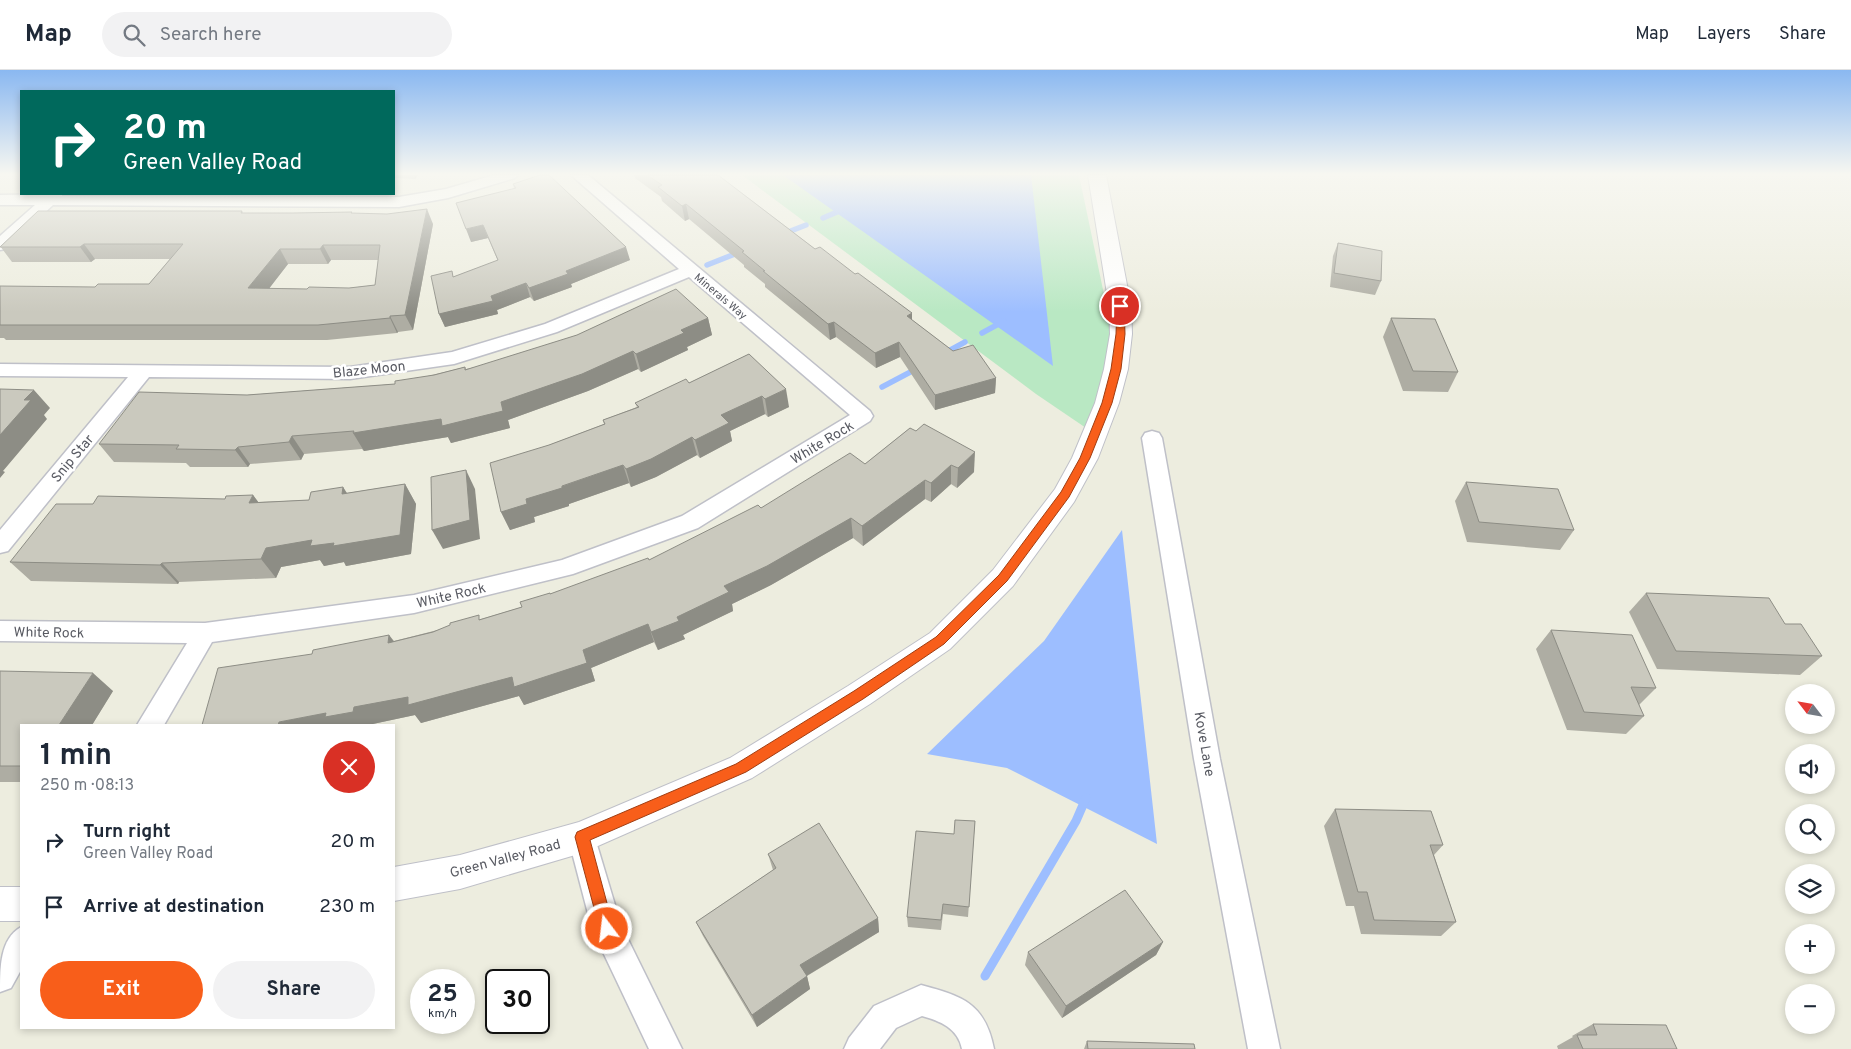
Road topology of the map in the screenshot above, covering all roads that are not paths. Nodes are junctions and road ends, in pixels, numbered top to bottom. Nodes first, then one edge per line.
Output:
1 (27, 221) edge
2 (633, 221) edge
3 (1105, 221) edge
4 (0, 245) edge
5 (691, 270) junction
6 (0, 370) edge
7 (143, 372) junction
8 (863, 416) joint
9 (1152, 438) dead end
10 (0, 545) edge
11 (0, 631) edge
12 (205, 633) junction
13 (151, 724) edge
14 (582, 837) junction
15 (395, 884) edge
16 (0, 904) edge
17 (20, 904) edge
18 (20, 944) edge
19 (0, 977) edge
20 (666, 1049) edge
21 (860, 1049) edge
22 (978, 1049) edge
23 (1264, 1049) edge

1 - 4 street
2 - 5 street, Minerals Way
3 - 14 street, Green Valley Road
5 - 7 street, Blaze Moon
5 - 8 street, Minerals Way
6 - 7 street, Blaze Moon
7 - 10 street, Snip Star
8 - 12 street, White Rock
9 - 23 street, Kove Lane
11 - 12 street, White Rock
12 - 13 street
14 - 15 street, Green Valley Road
14 - 20 street
16 - 17 street
18 - 19 street
21 - 22 street

